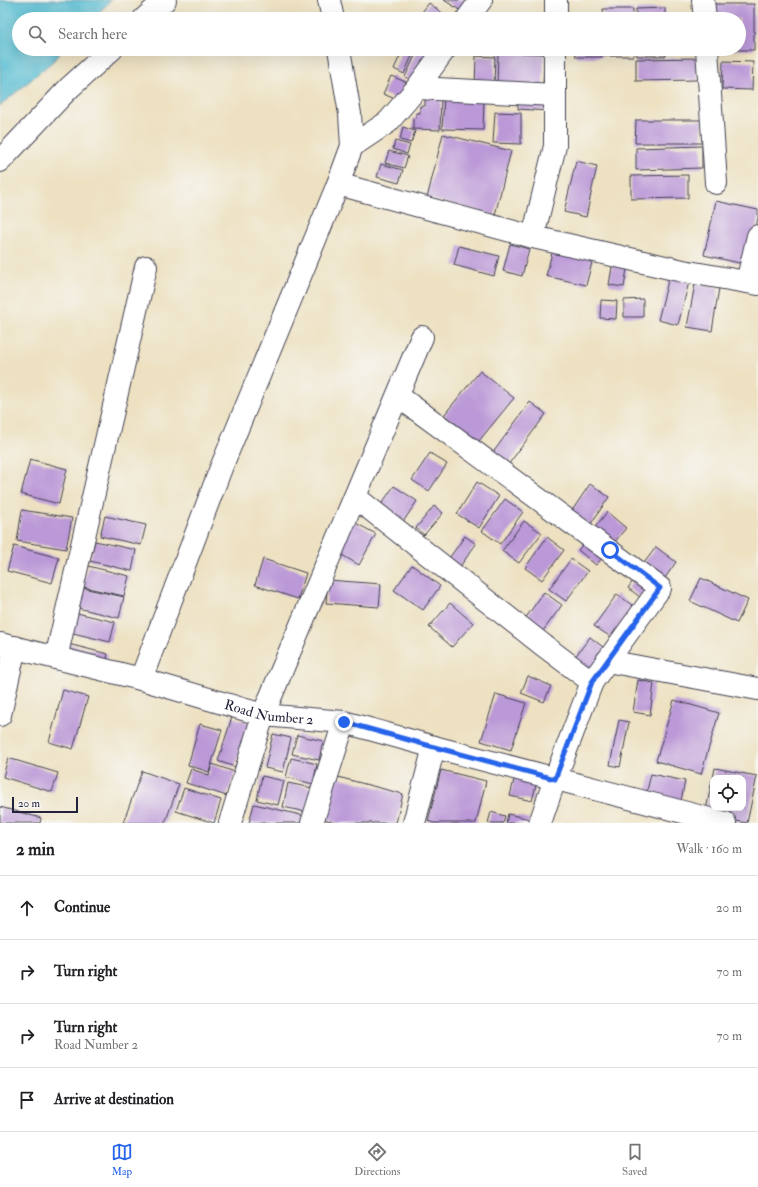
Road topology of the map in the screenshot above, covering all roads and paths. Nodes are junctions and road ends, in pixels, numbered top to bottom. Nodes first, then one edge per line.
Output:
1 (165, 0) edge
2 (329, 0) edge
3 (481, 0) edge
4 (556, 0) edge
5 (704, 0) edge
6 (152, 12) edge
7 (332, 12) edge
8 (472, 12) edge
9 (556, 12) edge
10 (705, 12) edge
11 (104, 56) edge
12 (339, 56) edge
13 (440, 56) edge
14 (555, 56) edge
15 (707, 56) edge
16 (417, 88) junction
17 (555, 95) junction
18 (352, 146) junction
19 (0, 161) edge
20 (716, 183) dead end
21 (338, 184) junction
22 (758, 236) edge
23 (533, 237) junction
24 (146, 267) dead end
25 (753, 283) edge
26 (422, 337) dead end
27 (398, 396) junction
28 (355, 497) junction
29 (8, 646) edge
30 (56, 658) junction
31 (607, 661) junction
32 (141, 679) junction
33 (592, 682) junction
34 (758, 689) edge
35 (0, 714) edge
36 (263, 715) junction
37 (344, 722) junction
38 (434, 747) junction
39 (555, 779) junction
40 (230, 823) edge
41 (312, 823) edge
42 (414, 823) edge
43 (540, 823) edge
44 (725, 823) edge

1 - 6 street
2 - 7 street
3 - 8 street
4 - 9 street
5 - 10 street
11 - 19 street
12 - 18 street
13 - 16 street
14 - 17 street
15 - 20 street
16 - 17 street
16 - 18 street
17 - 23 street
18 - 21 street
21 - 23 street
21 - 32 street
22 - 25 street
23 - 25 street
24 - 30 street
26 - 27 street
27 - 28 street
27 - 31 street
28 - 33 street
28 - 36 street
29 - 30 street, Road Number 2
29 - 35 street
30 - 32 street, Road Number 2
31 - 33 street
31 - 34 street
32 - 36 street, Road Number 2
33 - 39 street
36 - 37 street, Road Number 2
36 - 40 street
37 - 38 street, Road Number 2
37 - 41 street
38 - 39 street, Road Number 2
38 - 42 street
39 - 43 street
39 - 44 street, Road Number 2

